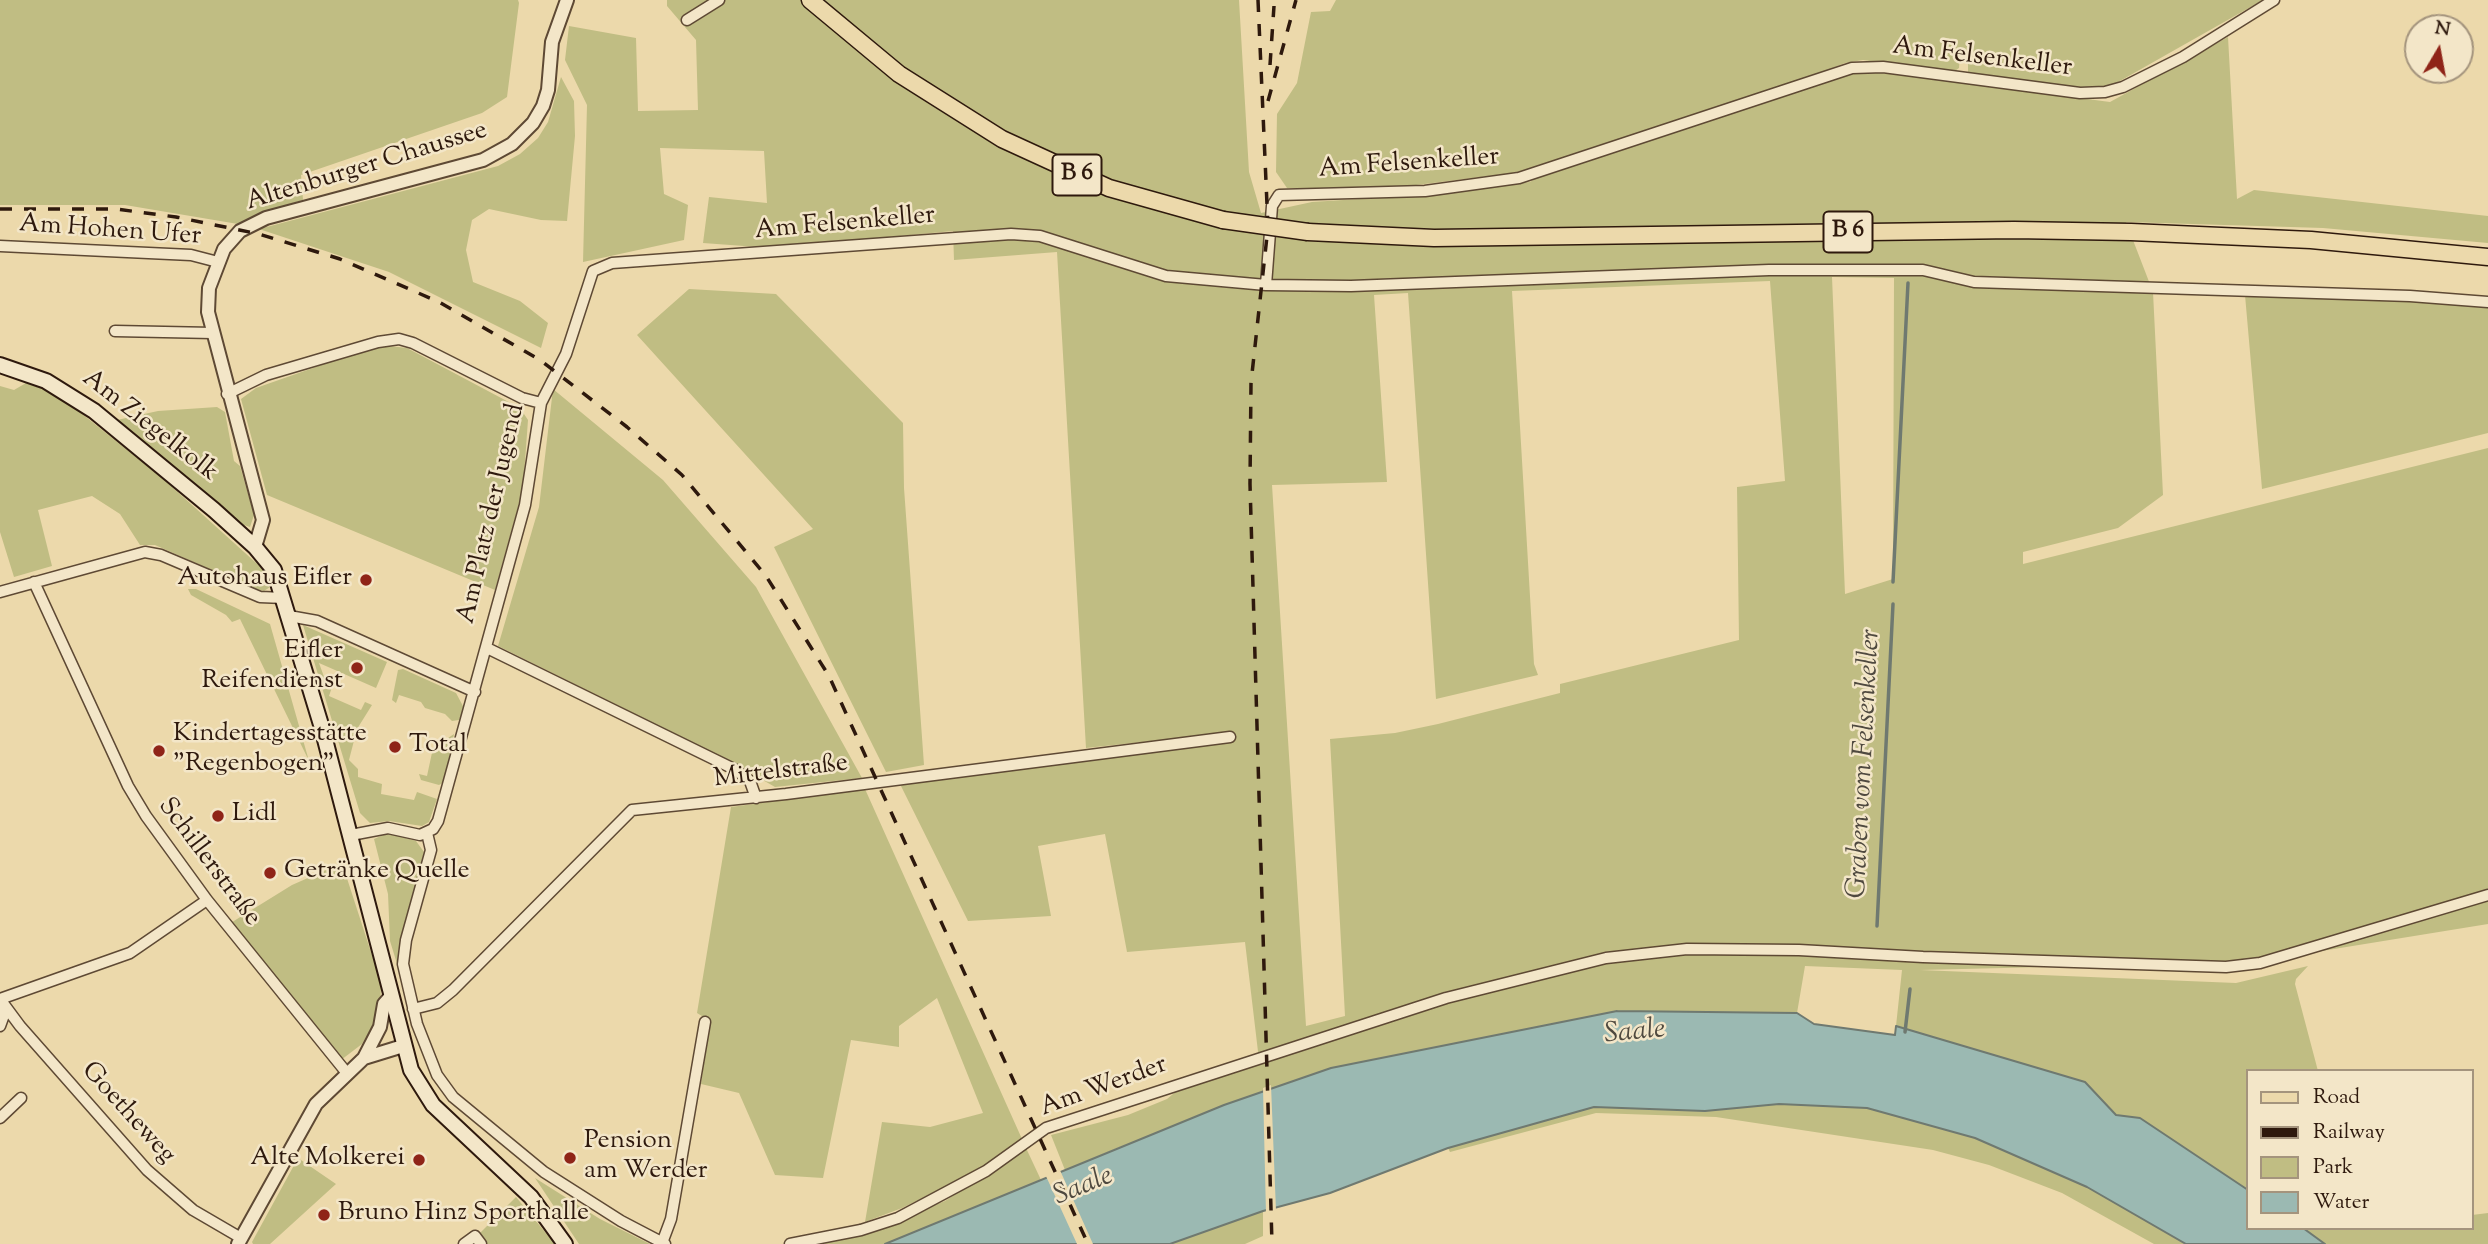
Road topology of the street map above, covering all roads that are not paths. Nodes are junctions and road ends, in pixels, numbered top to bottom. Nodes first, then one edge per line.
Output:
1 (567, 0) edge
2 (719, 0) edge
3 (810, 0) edge
4 (2274, 0) edge
5 (687, 20) dead end
6 (0, 246) edge
7 (2488, 257) edge
8 (218, 262) junction
9 (593, 271) joint
10 (1266, 285) junction
11 (2488, 302) edge
12 (115, 331) dead end
13 (212, 333) junction
14 (0, 365) edge
15 (227, 394) junction
16 (541, 403) junction
17 (255, 547) junction
18 (34, 582) junction
19 (0, 592) edge
20 (284, 598) junction
21 (289, 617) junction
22 (487, 648) junction
23 (475, 692) junction
24 (1230, 737) dead end
25 (756, 798) junction
26 (427, 833) junction
27 (351, 835) junction
28 (2488, 895) edge
29 (207, 900) junction
30 (391, 996) junction
31 (0, 999) edge
32 (413, 1009) junction
33 (705, 1022) dead end
34 (0, 1026) edge
35 (403, 1046) junction
36 (364, 1058) junction
37 (346, 1072) junction
38 (21, 1098) dead end
39 (0, 1118) edge
40 (240, 1241) edge
41 (664, 1243) edge
42 (464, 1244) edge
43 (481, 1244) edge
44 (565, 1244) edge
45 (790, 1244) edge

1 - 8 street, Altenburger Chaussee
2 - 5 street
3 - 7 main road, B 6, bridge
4 - 10 street, Am Felsenkeller
6 - 8 street, Am Hohen Ufer
8 - 13 street, Altenburger Chaussee
9 - 10 street, Am Felsenkeller
9 - 16 street, Am Platz der Jugend
10 - 11 street
12 - 13 street
13 - 15 street, Altenburger Chaussee
14 - 17 main road, Am Ziegelkolk
15 - 16 street
15 - 17 street, Altenburger Chaussee
16 - 22 street, Am Platz der Jugend
17 - 20 main road
18 - 19 street
18 - 20 street
18 - 29 street, Schillerstraße
20 - 21 main road
21 - 23 street
21 - 27 main road
22 - 23 street, Am Platz der Jugend
22 - 25 street
23 - 26 street, Am Platz der Jugend
24 - 25 street, Mittelstraße
25 - 32 street, Mittelstraße
26 - 27 street
26 - 32 street, Am Platz der Jugend
27 - 30 main road
28 - 45 street, Am Werder
29 - 31 street
29 - 37 street, Schillerstraße
30 - 35 main road
30 - 36 street
31 - 34 street
31 - 40 street, Goetheweg
32 - 41 street
33 - 41 street
35 - 36 street
35 - 44 main road
36 - 37 street
37 - 40 street
38 - 39 street
42 - 43 street

